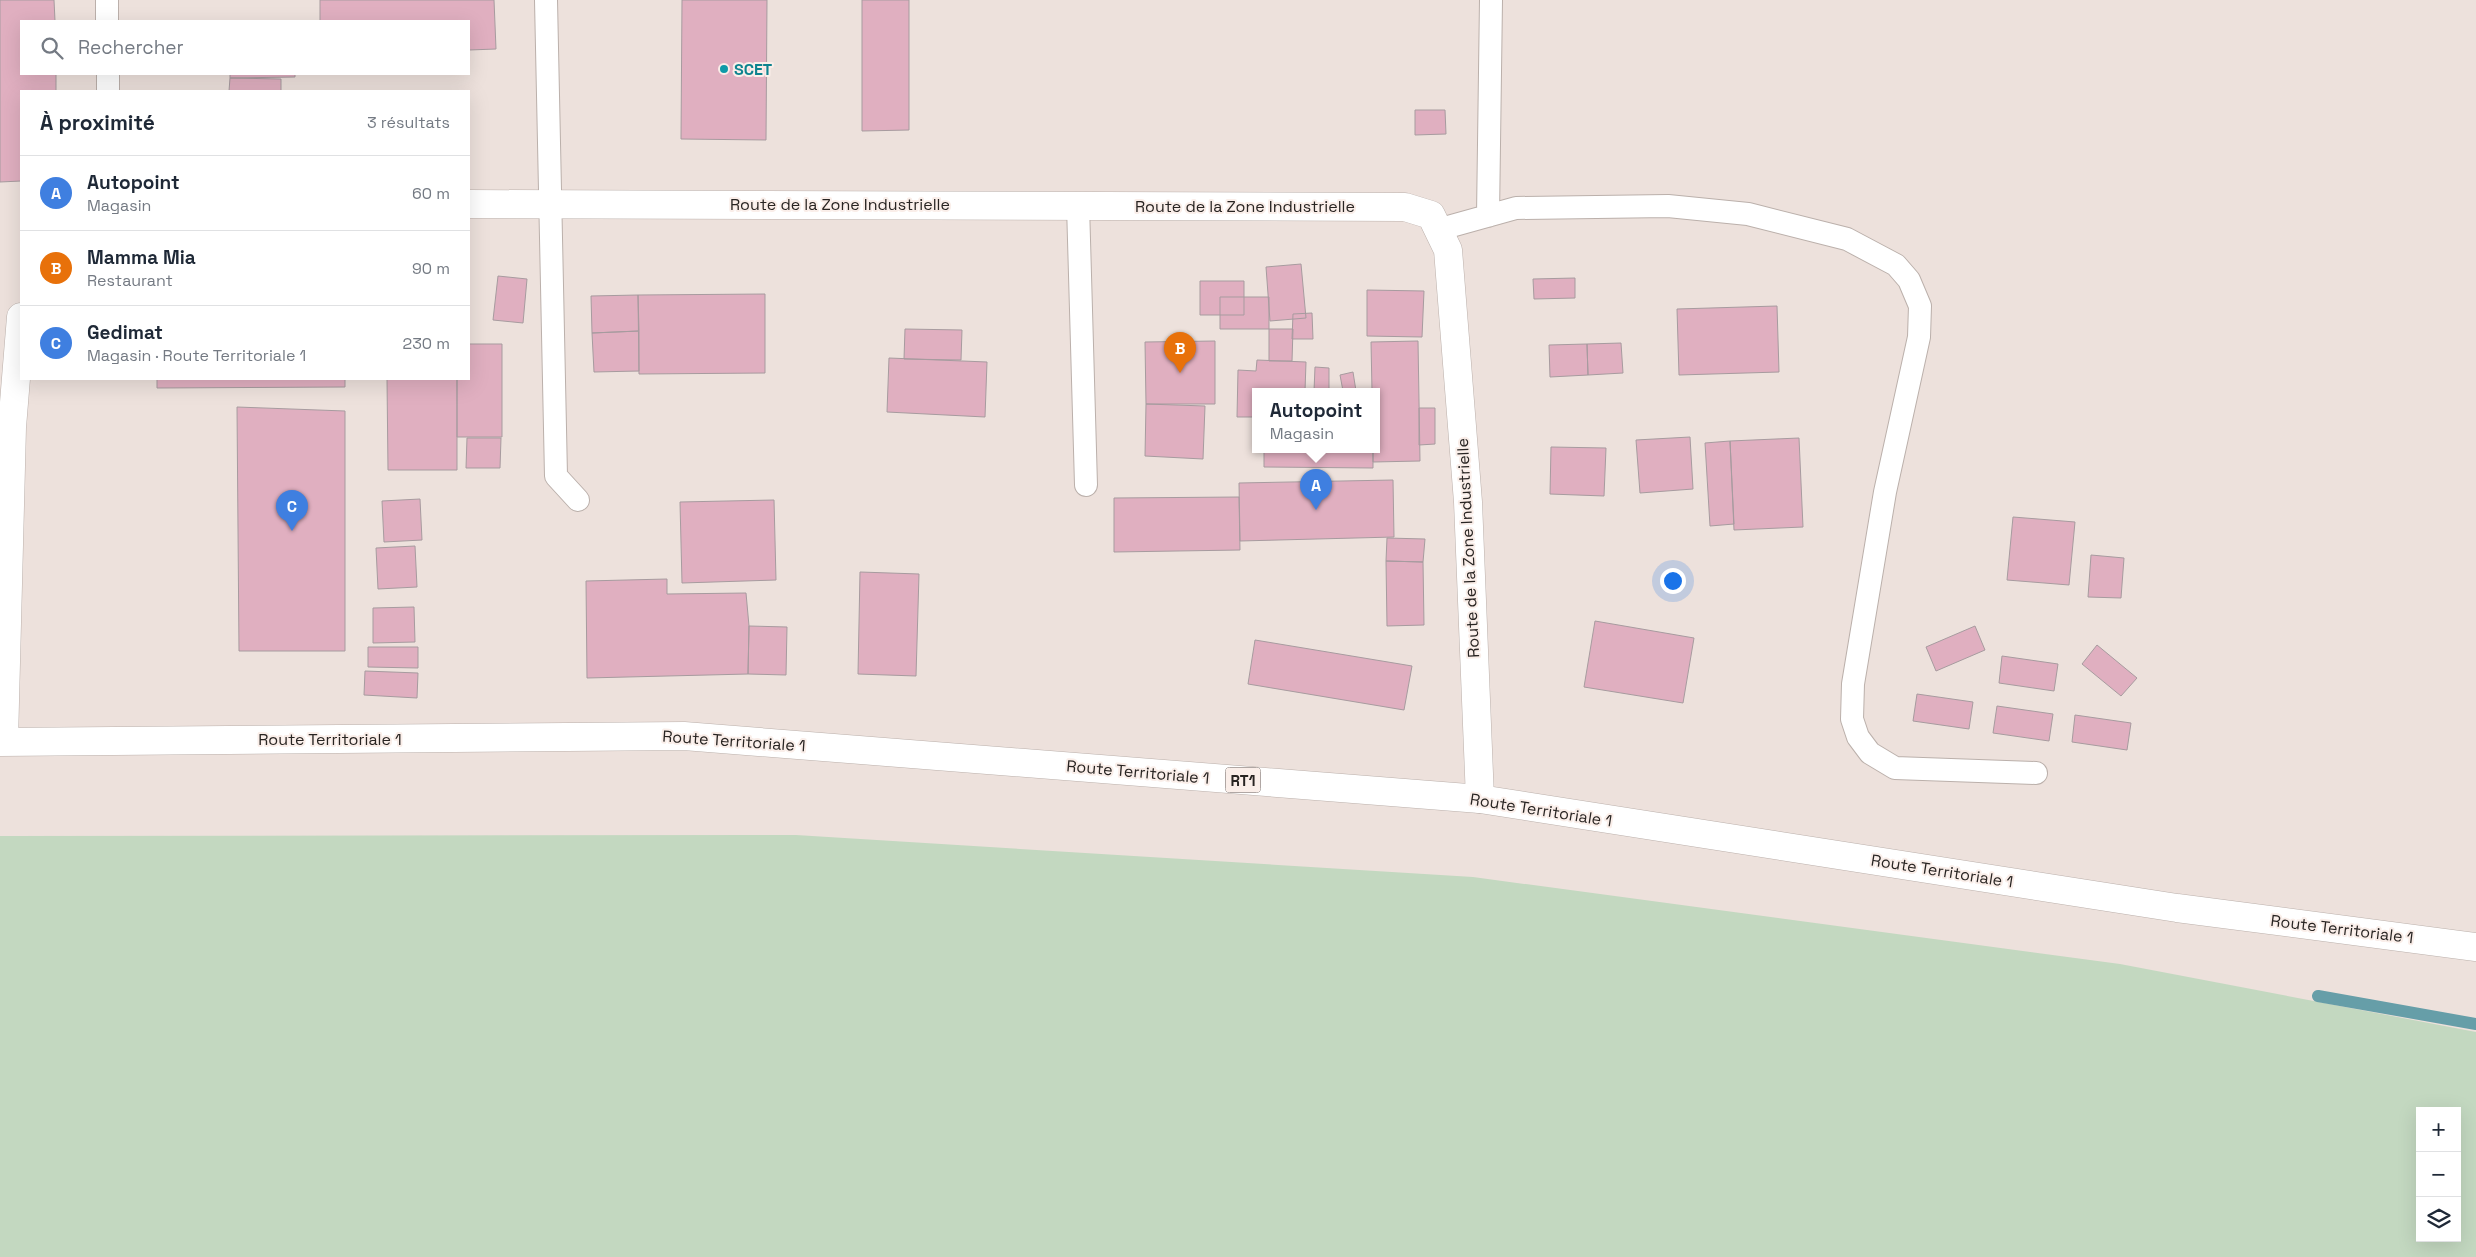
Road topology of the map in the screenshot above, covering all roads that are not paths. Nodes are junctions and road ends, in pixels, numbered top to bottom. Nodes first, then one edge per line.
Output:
1 (107, 0) edge
2 (546, 0) edge
3 (1490, 0) edge
4 (107, 20) edge
5 (108, 75) edge
6 (108, 90) edge
7 (470, 204) edge
8 (550, 204) junction
9 (1078, 205) junction
10 (1488, 216) junction
11 (1438, 230) junction
12 (20, 329) edge
13 (1086, 485) dead end
14 (578, 500) dead end
15 (2, 742) edge
16 (2036, 774) dead end
17 (1480, 799) junction
18 (2476, 947) edge

1 - 4 lane
2 - 8 lane
3 - 10 lane
5 - 6 lane
7 - 8 main road, Route de la Zone Industrielle
8 - 9 main road, Route de la Zone Industrielle
8 - 14 lane
9 - 11 main road, Route de la Zone Industrielle
9 - 13 lane
10 - 11 lane
10 - 16 lane
11 - 17 main road, Route de la Zone Industrielle
12 - 15 main road
15 - 17 main road, Route Territoriale 1 / RT1
17 - 18 main road, Route Territoriale 1 / RT1

